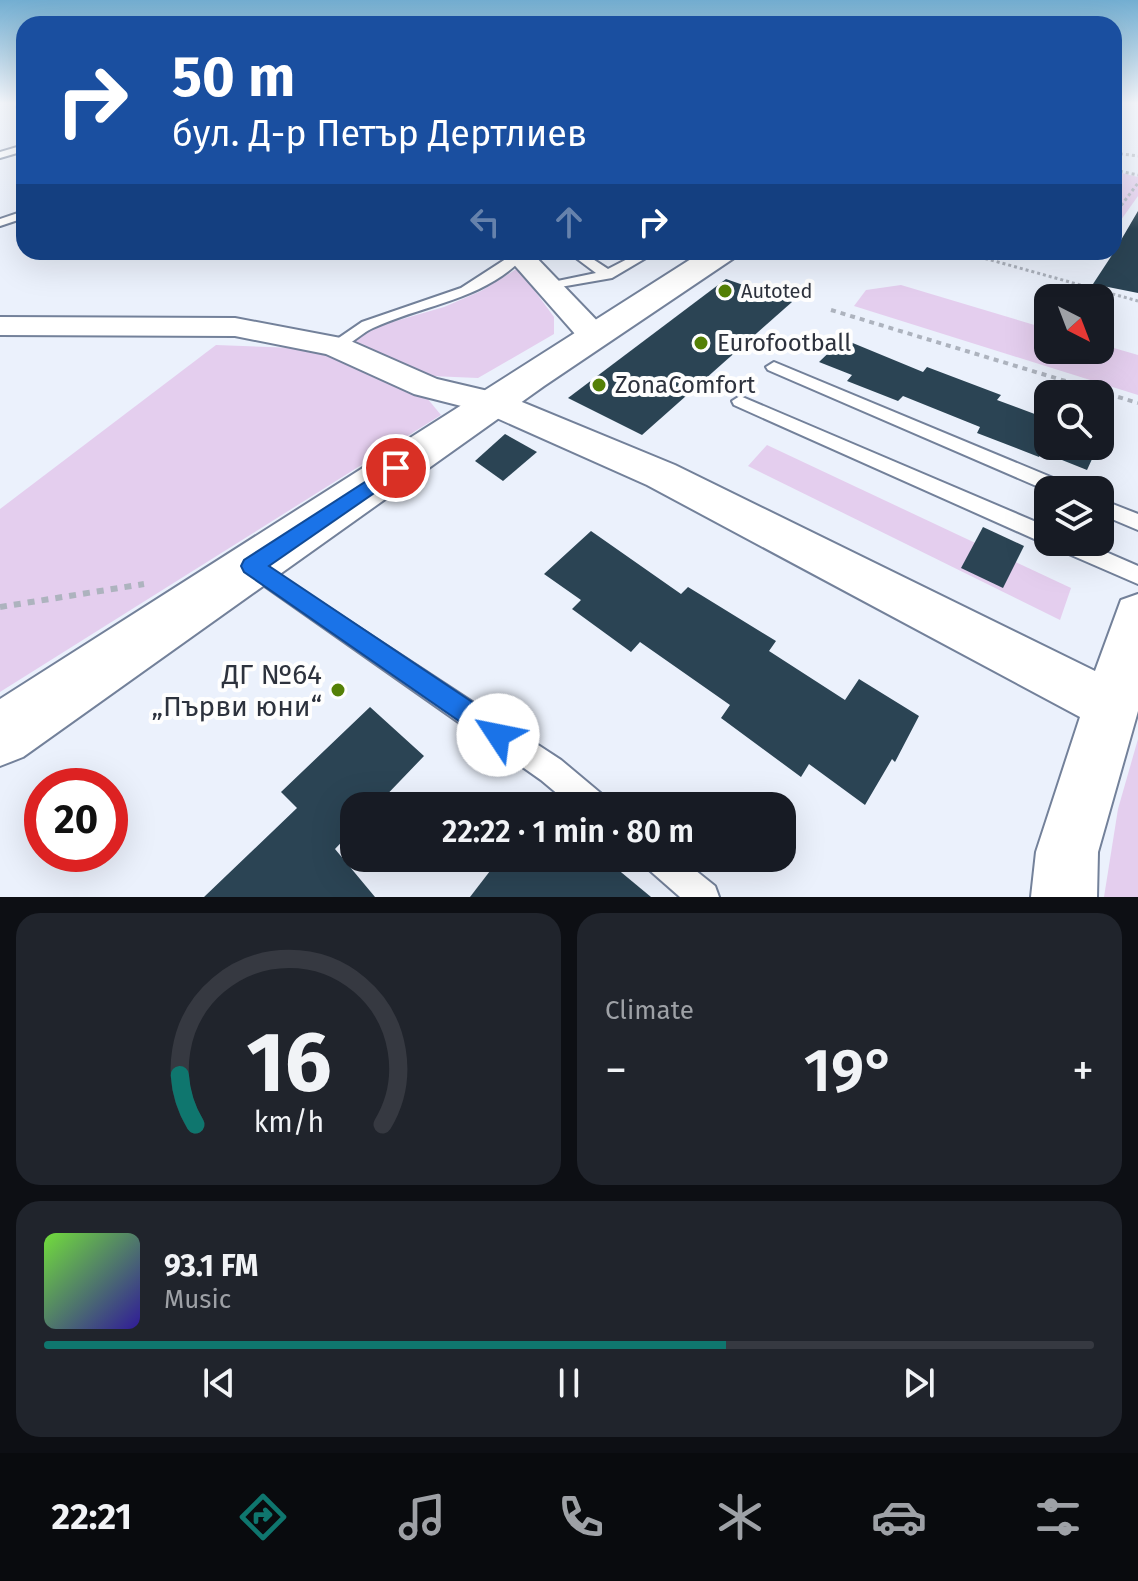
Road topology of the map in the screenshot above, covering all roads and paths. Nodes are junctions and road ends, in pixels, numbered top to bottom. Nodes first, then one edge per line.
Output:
1 (1138, 185) edge
2 (1122, 205) edge
3 (511, 260) edge
4 (523, 260) edge
5 (585, 260) edge
6 (634, 260) edge
7 (711, 260) edge
8 (991, 260) edge
9 (607, 275) junction
10 (548, 287) junction
11 (1138, 301) edge
12 (831, 310) dead end
13 (0, 326) edge
14 (594, 336) junction
15 (335, 346) junction
16 (774, 367) dead end
17 (740, 401) dead end
18 (493, 403) junction
19 (1138, 403) edge
20 (1034, 478) edge
21 (1114, 512) edge
22 (1138, 522) edge
23 (1034, 530) edge
24 (1094, 556) edge
25 (252, 566) junction
26 (1138, 575) edge
27 (151, 583) dead end
28 (0, 607) edge
29 (1138, 614) edge
30 (1113, 707) junction
31 (0, 735) edge
32 (577, 792) edge
33 (674, 872) edge
34 (704, 897) edge
35 (1064, 897) edge

1 - 2 path
3 - 15 lane
4 - 10 street
5 - 9 lane
6 - 9 lane
7 - 14 main road
8 - 11 path
9 - 10 lane
10 - 14 street
12 - 19 path
13 - 15 street
14 - 18 main road
15 - 18 street
16 - 20 lane
17 - 23 lane
18 - 25 main road
18 - 30 street
21 - 22 lane
24 - 26 lane
25 - 31 main road
25 - 32 lane
27 - 28 path
29 - 30 street
30 - 35 street
33 - 34 lane

